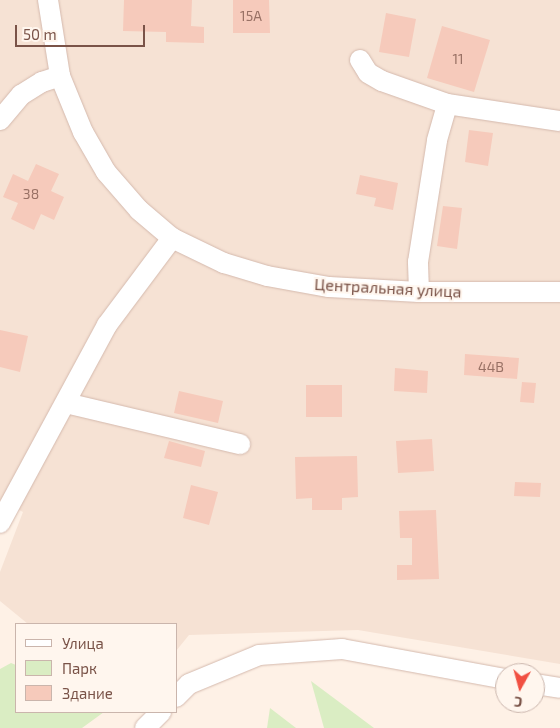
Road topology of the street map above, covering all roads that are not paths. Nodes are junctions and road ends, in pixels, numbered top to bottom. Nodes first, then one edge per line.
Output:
1 (48, 0) edge
2 (360, 60) dead end
3 (60, 76) junction
4 (447, 104) junction
5 (0, 120) edge
6 (560, 120) edge
7 (172, 238) junction
8 (419, 292) junction
9 (560, 292) edge
10 (66, 403) junction
11 (240, 444) dead end
12 (0, 523) edge
13 (495, 676) edge
14 (545, 686) edge
15 (560, 688) edge
16 (178, 695) edge
17 (160, 713) edge
18 (145, 728) edge

1 - 3 street, Центральная улица
2 - 4 street
3 - 5 street
3 - 7 street, Центральная улица
4 - 6 street
4 - 8 street
7 - 8 street, Центральная улица
7 - 10 street
8 - 9 street, Центральная улица
10 - 11 street
10 - 12 street
13 - 16 street
14 - 15 street
17 - 18 street

